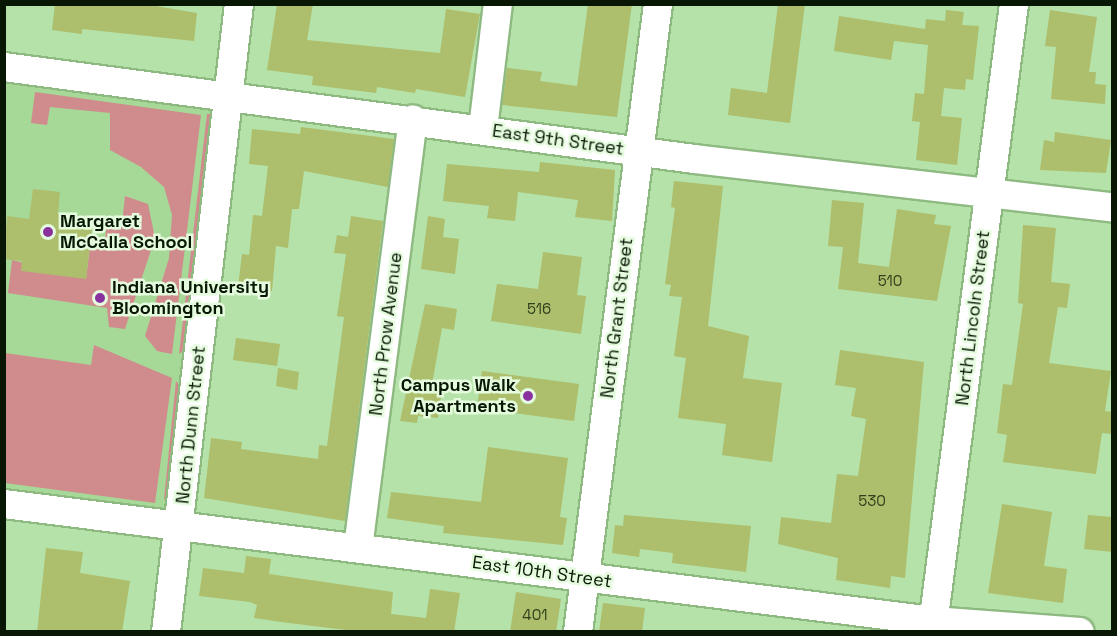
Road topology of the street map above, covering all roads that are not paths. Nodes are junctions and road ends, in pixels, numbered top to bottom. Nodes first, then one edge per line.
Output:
1 (239, 4) edge
2 (498, 4) edge
3 (658, 4) edge
4 (1014, 4) edge
5 (4, 67) edge
6 (228, 96) junction
7 (413, 120) junction
8 (483, 129) junction
9 (639, 152) junction
10 (990, 191) junction
11 (1113, 207) edge
12 (4, 504) edge
13 (180, 526) junction
14 (358, 548) junction
15 (585, 575) junction
16 (932, 626) edge
17 (166, 632) edge
18 (578, 632) edge
19 (1080, 632) edge

1 - 6 street, North Dunn Street
2 - 8 street
3 - 9 street, North Grant Street
4 - 10 street, North Lincoln Street
5 - 6 street, East 9th Street
6 - 7 street, East 9th Street
6 - 13 street, North Dunn Street
7 - 8 street, East 9th Street
7 - 14 street, North Prow Avenue
8 - 9 street, East 9th Street
9 - 10 street, East 9th Street
9 - 15 street, North Grant Street
10 - 11 street, East 9th Street
10 - 16 street, North Lincoln Street
12 - 13 street, East 10th Street
13 - 14 street, East 10th Street
13 - 17 street, North Dunn Street
14 - 15 street, East 10th Street
15 - 16 street, East 10th Street
15 - 18 street, North Grant Street
16 - 19 street, East 10th Street

